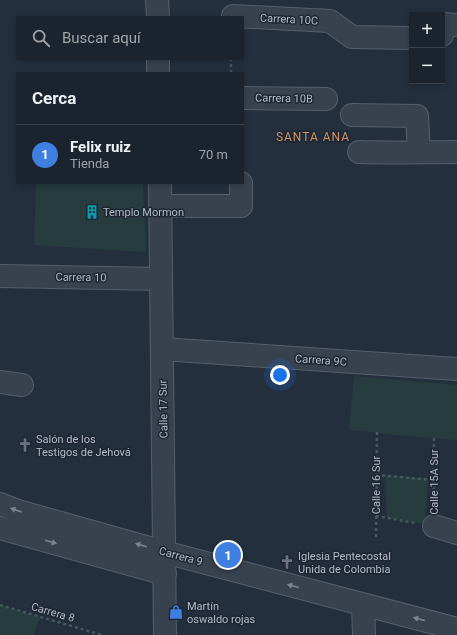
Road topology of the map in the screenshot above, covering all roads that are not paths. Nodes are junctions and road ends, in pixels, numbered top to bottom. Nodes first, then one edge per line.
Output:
1 (157, 0) edge
2 (233, 11) edge
3 (158, 16) edge
4 (445, 24) edge
5 (457, 24) edge
6 (409, 38) edge
7 (158, 60) edge
8 (158, 72) edge
9 (244, 98) edge
10 (326, 99) dead end
11 (352, 115) dead end
12 (359, 152) dead end
13 (419, 152) junction
14 (457, 152) edge
15 (241, 184) edge
16 (156, 192) edge
17 (0, 276) edge
18 (161, 279) junction
19 (162, 349) junction
20 (457, 369) edge
21 (0, 382) edge
22 (22, 385) dead end
23 (0, 504) edge
24 (434, 526) road end
25 (0, 528) edge
26 (457, 533) edge
27 (164, 552) junction
28 (165, 574) junction
29 (363, 605) junction
30 (457, 629) edge
31 (165, 635) edge
32 (364, 635) edge

1 - 3 street
2 - 6 street, Carrera 10C
4 - 5 street
7 - 8 street
9 - 10 street, Carrera 10B
11 - 13 street
12 - 13 street
13 - 14 street
15 - 16 street
16 - 18 street, Calle 17 Sur
17 - 18 street, Carrera 10
18 - 19 street, Calle 17 Sur
19 - 20 street, Carrera 9C
19 - 27 street, Calle 17 Sur
21 - 22 street
27 -> 23 street, Carrera 9
24 - 26 street
25 -> 28 street, Carrera 9
27 - 28 street, Calle 17 Sur
29 -> 27 street, Carrera 9
28 - 31 street, Calle 17 Sur
30 -> 29 street, Carrera 9
29 - 32 street

